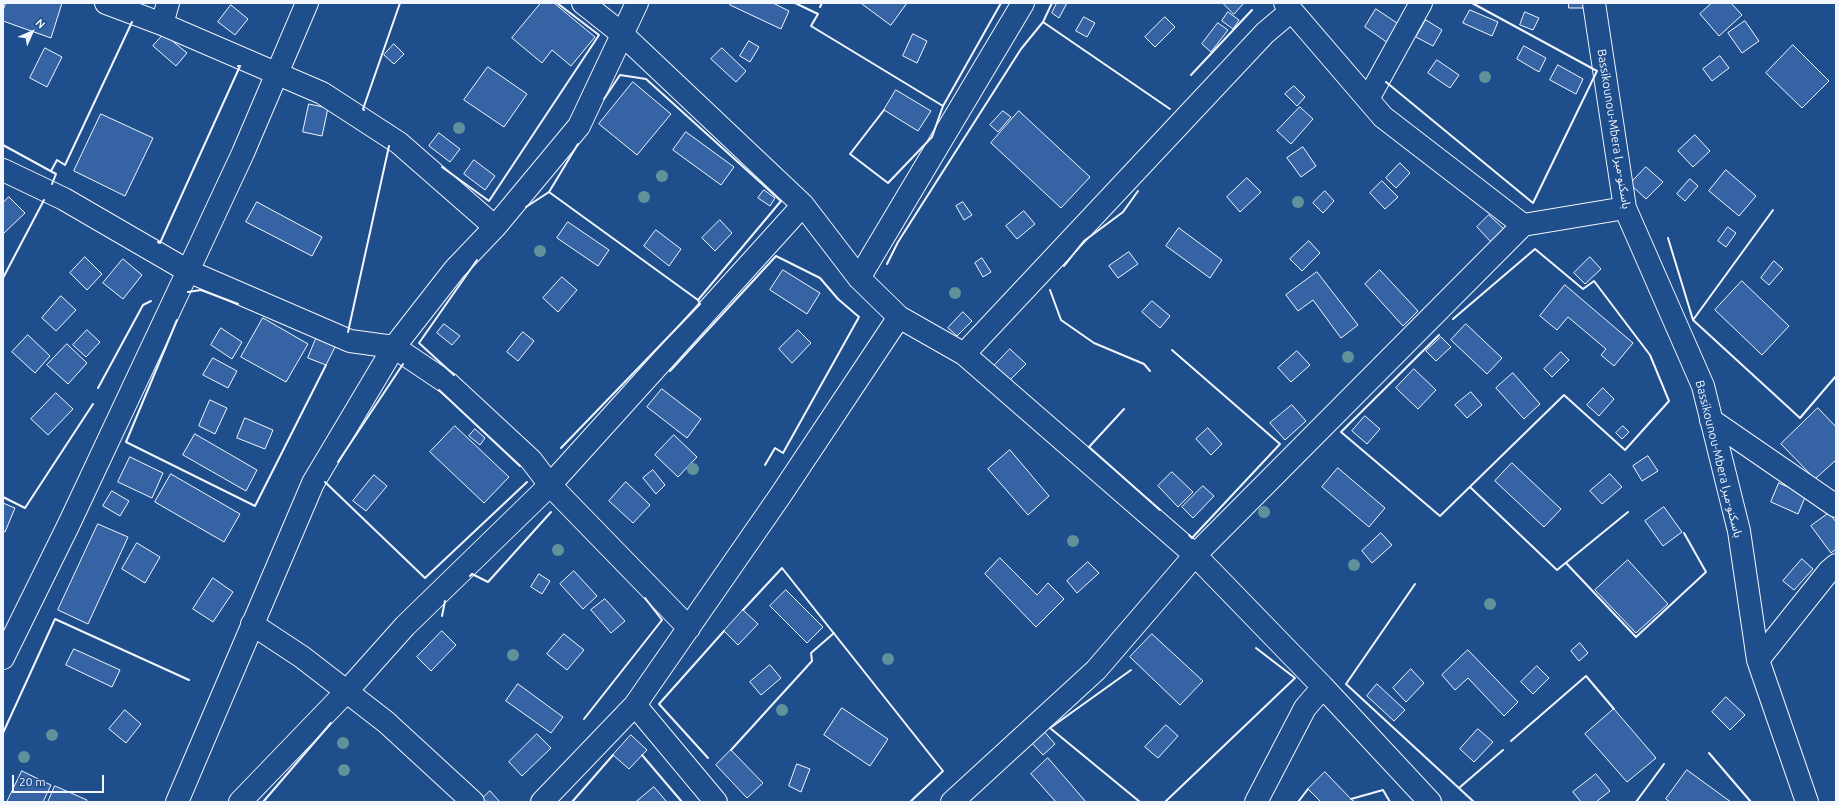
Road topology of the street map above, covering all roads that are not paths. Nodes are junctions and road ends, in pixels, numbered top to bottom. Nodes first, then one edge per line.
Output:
1 (106, 3) edge
2 (168, 3) edge
3 (307, 3) edge
4 (583, 3) edge
5 (637, 3) edge
6 (1023, 3) edge
7 (1421, 3) edge
8 (1594, 3) edge
9 (1288, 7) edge
10 (162, 24) junction
11 (622, 32) junction
12 (277, 73) junction
13 (1368, 99) junction
14 (3, 170) edge
15 (803, 205) junction
16 (1626, 208) junction
17 (1523, 225) junction
18 (495, 228) junction
19 (188, 271) junction
20 (859, 278) junction
21 (899, 317) junction
22 (394, 347) junction
23 (964, 354) junction
24 (1711, 420) junction
25 (550, 485) junction
26 (1836, 506) edge
27 (1195, 554) junction
28 (1834, 571) edge
29 (252, 624) junction
30 (689, 628) junction
31 (4, 656) edge
32 (1758, 660) junction
33 (1323, 687) junction
34 (347, 691) junction
35 (635, 705) junction
36 (177, 802) edge
37 (240, 802) edge
38 (473, 802) edge
39 (542, 802) edge
40 (716, 802) edge
41 (952, 802) edge
42 (1256, 802) edge
43 (1430, 802) edge
44 (1807, 802) edge

1 - 10 street
2 - 10 street
3 - 12 street
4 - 11 street
5 - 11 street
6 - 20 street
7 - 13 street
8 - 16 street, Bassikounou-Mbera باسكنو-مبرا
9 - 13 street
9 - 23 street
10 - 12 street
11 - 15 street
11 - 18 street
12 - 18 street
12 - 19 street
13 - 17 street
14 - 19 street
15 - 20 street
15 - 25 street
16 - 17 street
16 - 24 street, Bassikounou-Mbera باسكنو-مبرا
17 - 27 street
18 - 22 street
19 - 22 street
19 - 31 street
20 - 21 street
21 - 23 street
21 - 30 street
22 - 25 street
22 - 29 street
23 - 27 street
24 - 26 street
24 - 32 street, Bassikounou-Mbera باسكنو-مبرا
25 - 30 street
25 - 34 street
27 - 33 street
27 - 41 street
28 - 32 street
29 - 34 street
29 - 36 street
30 - 35 street
32 - 44 street, Bassikounou-Mbera باسكنو-مبرا
33 - 42 street
33 - 43 street
34 - 37 street
34 - 38 street
35 - 39 street
35 - 40 street

